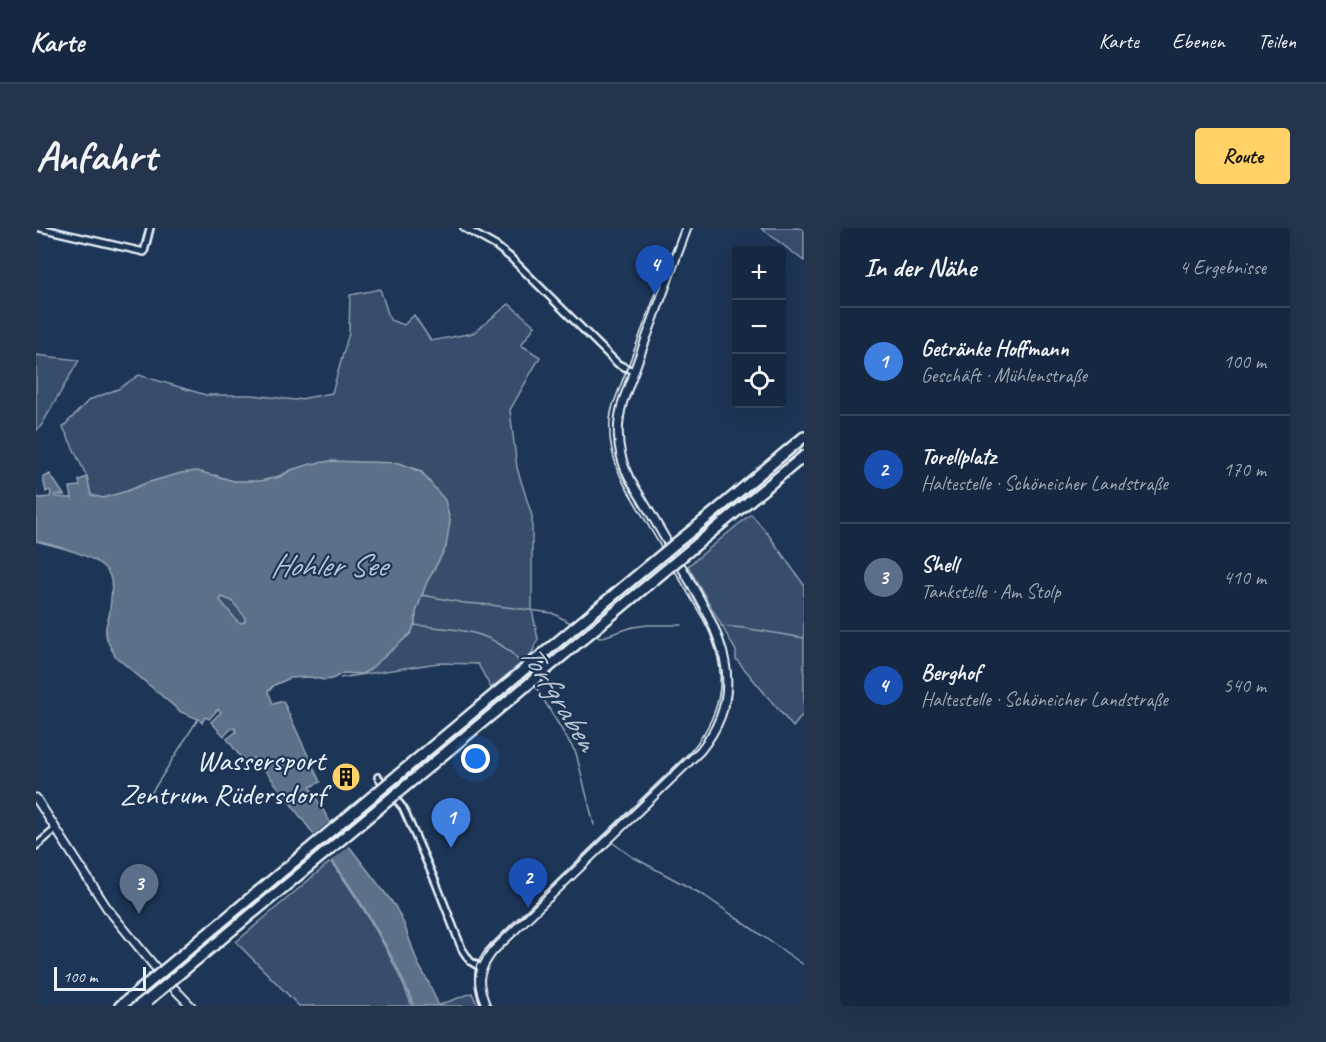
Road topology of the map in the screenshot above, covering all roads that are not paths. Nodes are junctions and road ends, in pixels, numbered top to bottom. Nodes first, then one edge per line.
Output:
1 (40, 228) edge
2 (150, 228) edge
3 (464, 228) edge
4 (687, 228) edge
5 (633, 371) junction
6 (804, 437) edge
7 (804, 456) edge
8 (378, 777) dead end
9 (36, 798) edge
10 (56, 829) junction
11 (36, 846) edge
12 (481, 969) junction
13 (145, 1003) edge
14 (120, 1006) edge
15 (191, 1006) edge
16 (486, 1006) edge

1 - 2 street
3 - 5 street
4 - 5 main road
5 - 12 main road
6 - 14 highway, bridge
7 - 13 highway, bridge
8 - 12 street
9 - 10 main road
10 - 11 street
10 - 15 main road
12 - 16 main road

